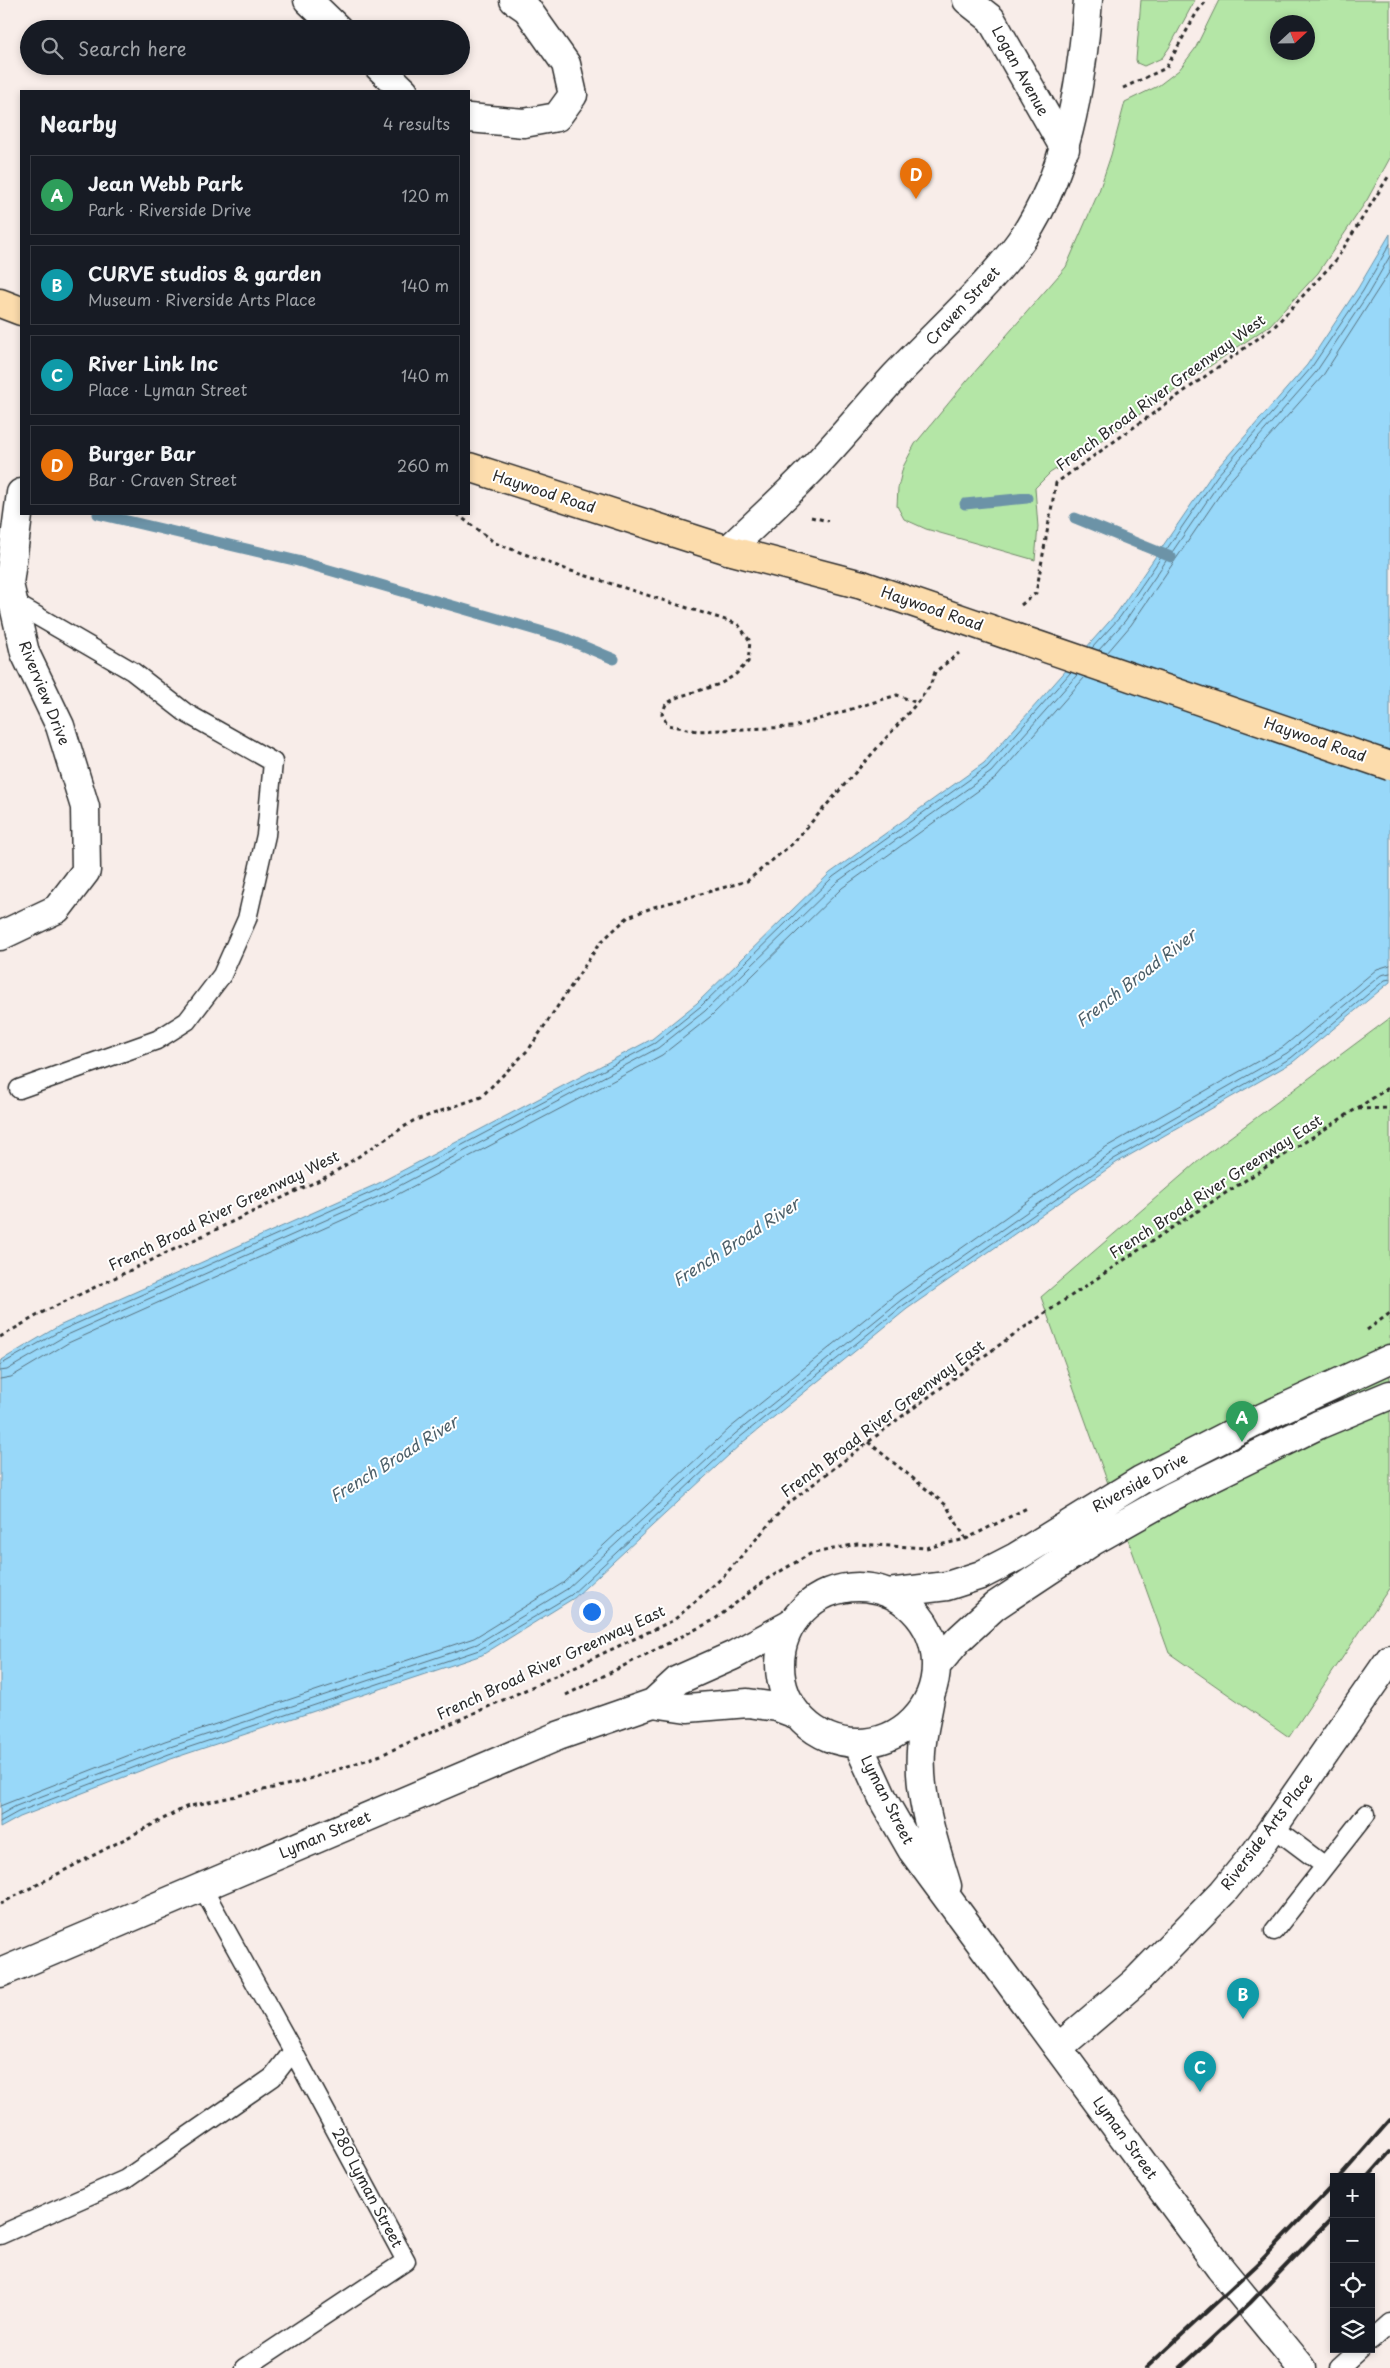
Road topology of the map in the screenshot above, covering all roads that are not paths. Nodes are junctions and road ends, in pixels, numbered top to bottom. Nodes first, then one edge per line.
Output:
1 (308, 0) edge
2 (514, 0) edge
3 (967, 0) edge
4 (1088, 0) edge
5 (329, 20) edge
6 (387, 75) edge
7 (403, 90) edge
8 (470, 118) edge
9 (1065, 149) junction
10 (0, 304) edge
11 (20, 311) edge
12 (470, 467) edge
13 (20, 501) edge
14 (728, 550) junction
15 (13, 602) junction
16 (1390, 766) edge
17 (0, 936) edge
18 (19, 1089) dead end
19 (1390, 1359) edge
20 (1390, 1396) edge
21 (888, 1593) junction
22 (791, 1624) junction
23 (1390, 1659) edge
24 (934, 1678) junction
25 (653, 1703) junction
26 (798, 1715) junction
27 (858, 1744) junction
28 (1366, 1814) dead end
29 (1273, 1827) junction
30 (1325, 1866) junction
31 (202, 1887) junction
32 (952, 1905) junction
33 (1274, 1931) dead end
34 (0, 1972) edge
35 (1058, 2048) junction
36 (293, 2051) junction
37 (0, 2235) edge
38 (1390, 2323) edge
39 (1375, 2336) edge
40 (1356, 2353) edge
41 (244, 2368) edge
42 (1302, 2368) edge
43 (1339, 2368) edge

1 - 5 main road
2 - 8 main road
3 - 9 main road, Logan Avenue
4 - 9 main road, Craven Street
6 - 7 main road
9 - 14 main road, Craven Street
10 - 11 main road
12 - 14 main road, Haywood Road
13 - 15 main road, Riverview Drive
14 - 16 main road, Haywood Road, bridge
15 - 17 main road, Riverview Drive
15 - 18 lane
19 - 21 main road, Riverside Drive
20 - 24 main road, Riverside Drive
21 - 22 main road
21 - 24 main road
22 - 25 main road, Lyman Street
22 - 26 main road
23 - 29 main road, Riverside Arts Place
24 - 27 main road
24 - 32 main road, Lyman Street
25 - 26 main road, Lyman Street
25 - 31 main road, Lyman Street
26 - 27 main road
27 - 32 main road, Lyman Street
28 - 30 lane
29 - 30 lane
29 - 35 main road, Riverside Arts Place
30 - 33 lane
31 - 34 main road, Lyman Street
31 - 36 lane
32 - 35 main road, Lyman Street
35 - 42 main road, Lyman Street
36 - 37 lane
36 - 41 lane, 280 Lyman Street
38 - 39 lane
40 - 43 lane

